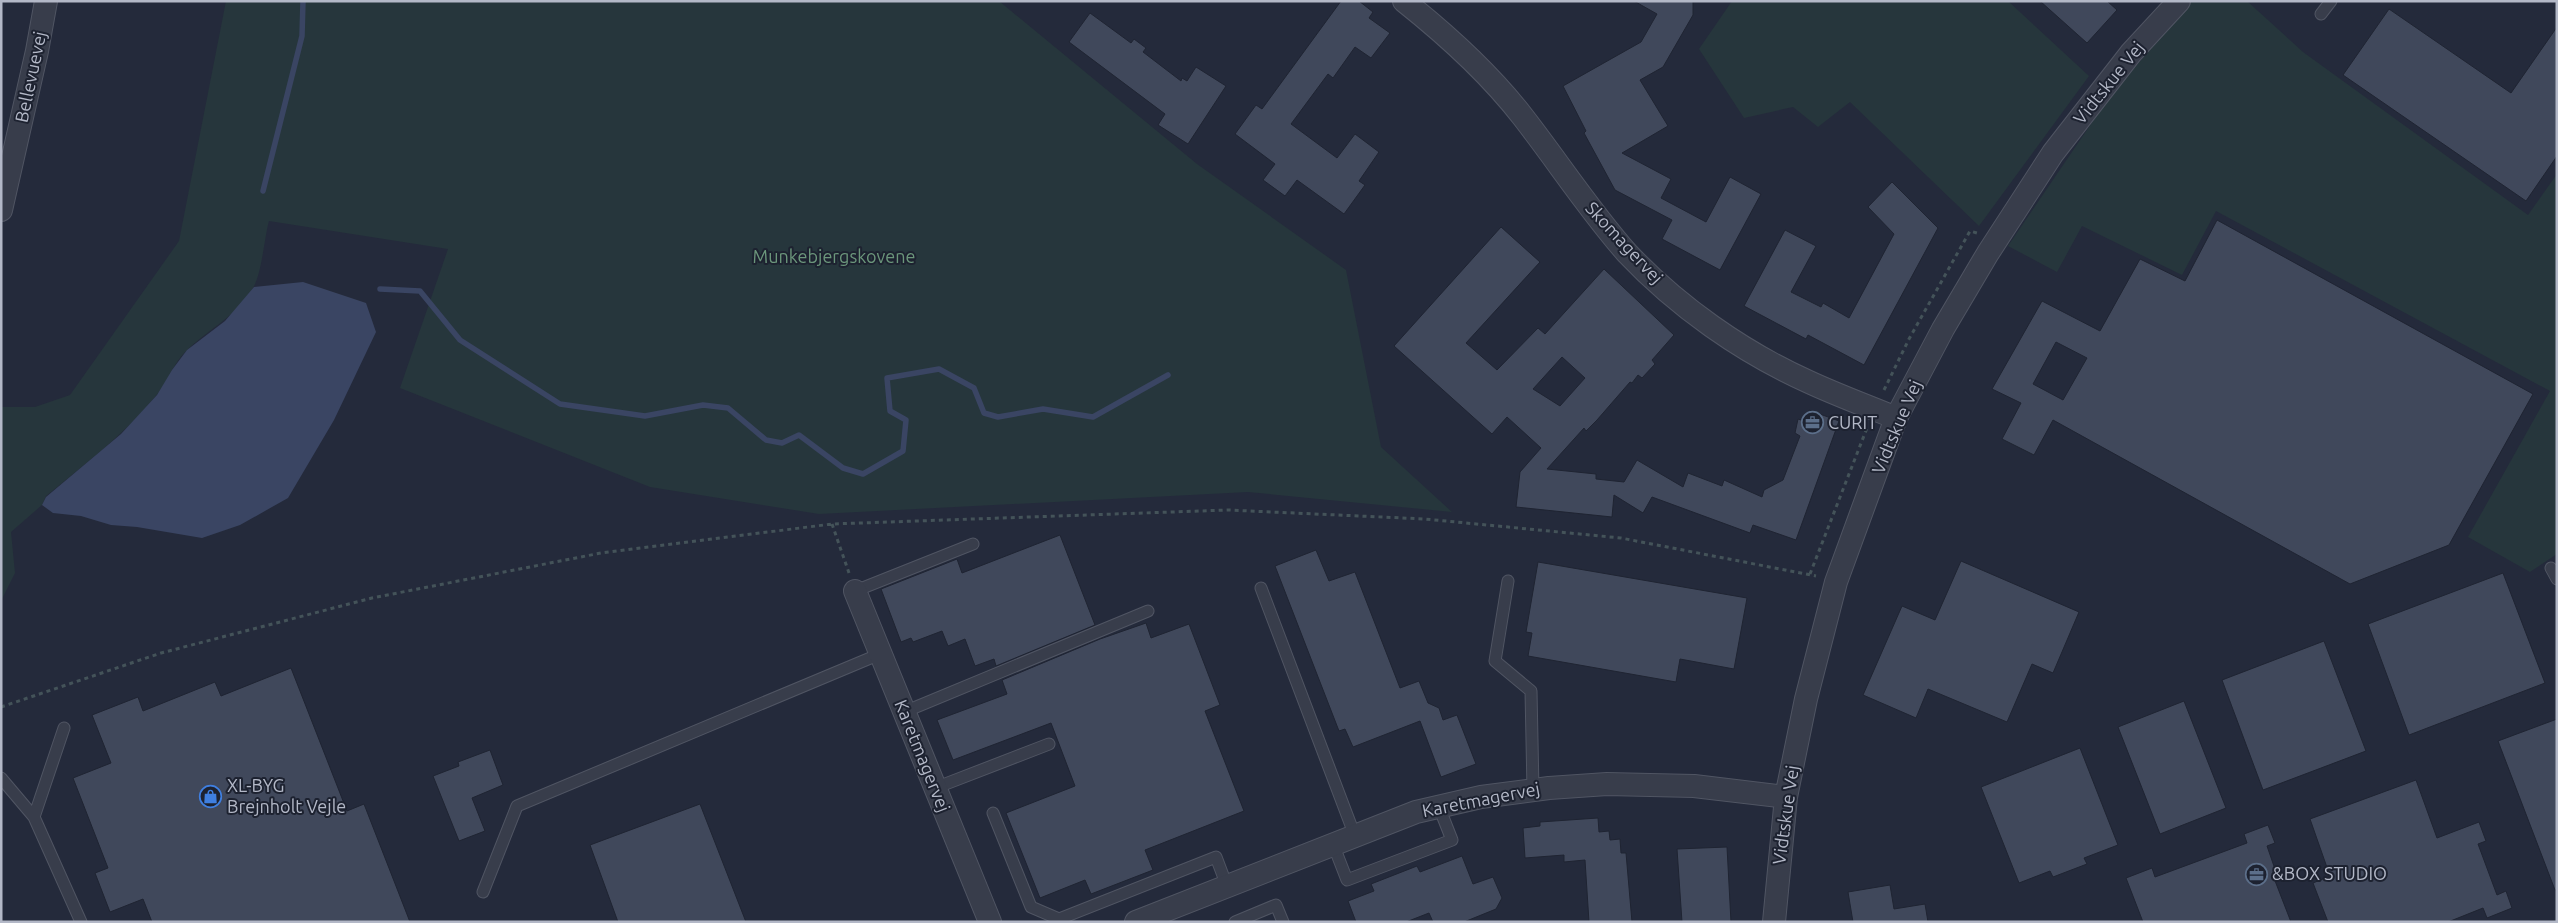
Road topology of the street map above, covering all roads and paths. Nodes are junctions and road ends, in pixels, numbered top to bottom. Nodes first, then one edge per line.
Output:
1 (46, 1) edge
2 (1404, 1) edge
3 (2178, 1) edge
4 (2331, 1) edge
5 (2321, 14) dead end
6 (1, 210) edge
7 (1896, 418) junction
8 (832, 524) dead end
9 (973, 544) dead end
10 (2551, 568) dead end
11 (2557, 579) edge
12 (1508, 581) dead end
13 (1261, 588) dead end
14 (855, 591) junction
15 (1148, 611) dead end
16 (880, 654) junction
17 (904, 712) junction
18 (64, 728) dead end
19 (1048, 744) dead end
20 (1, 778) edge
21 (935, 788) junction
22 (1533, 790) junction
23 (1786, 797) junction
24 (1439, 807) junction
25 (993, 813) dead end
26 (34, 817) junction
27 (1355, 836) junction
28 (1333, 844) junction
29 (1227, 886) junction
30 (483, 892) dead end
31 (1164, 916) edge
32 (1060, 921) edge
33 (81, 922) edge
34 (990, 922) edge
35 (1136, 922) edge
36 (1236, 922) edge
37 (1283, 922) edge
38 (1774, 922) edge

1 - 6 street, Bellevuevej
2 - 7 street, Skomagervej
3 - 7 street, Vidtskue Vej
4 - 5 lane
7 - 23 street, Vidtskue Vej
8 - 14 path
9 - 14 lane
10 - 11 lane
12 - 22 lane
13 - 27 lane
14 - 16 street, Karetmagervej
15 - 17 lane
16 - 17 street, Karetmagervej
16 - 30 lane
17 - 21 street, Karetmagervej
18 - 26 lane
19 - 21 lane
20 - 26 lane
21 - 34 street, Karetmagervej
22 - 23 street, Karetmagervej
22 - 24 street, Karetmagervej
23 - 38 street, Vidtskue Vej
24 - 27 street, Karetmagervej
24 - 28 lane
25 - 32 lane
26 - 33 lane
27 - 28 street, Karetmagervej
28 - 29 street, Karetmagervej
29 - 31 street, Karetmagervej
29 - 32 lane
31 - 35 street, Karetmagervej
36 - 37 lane

